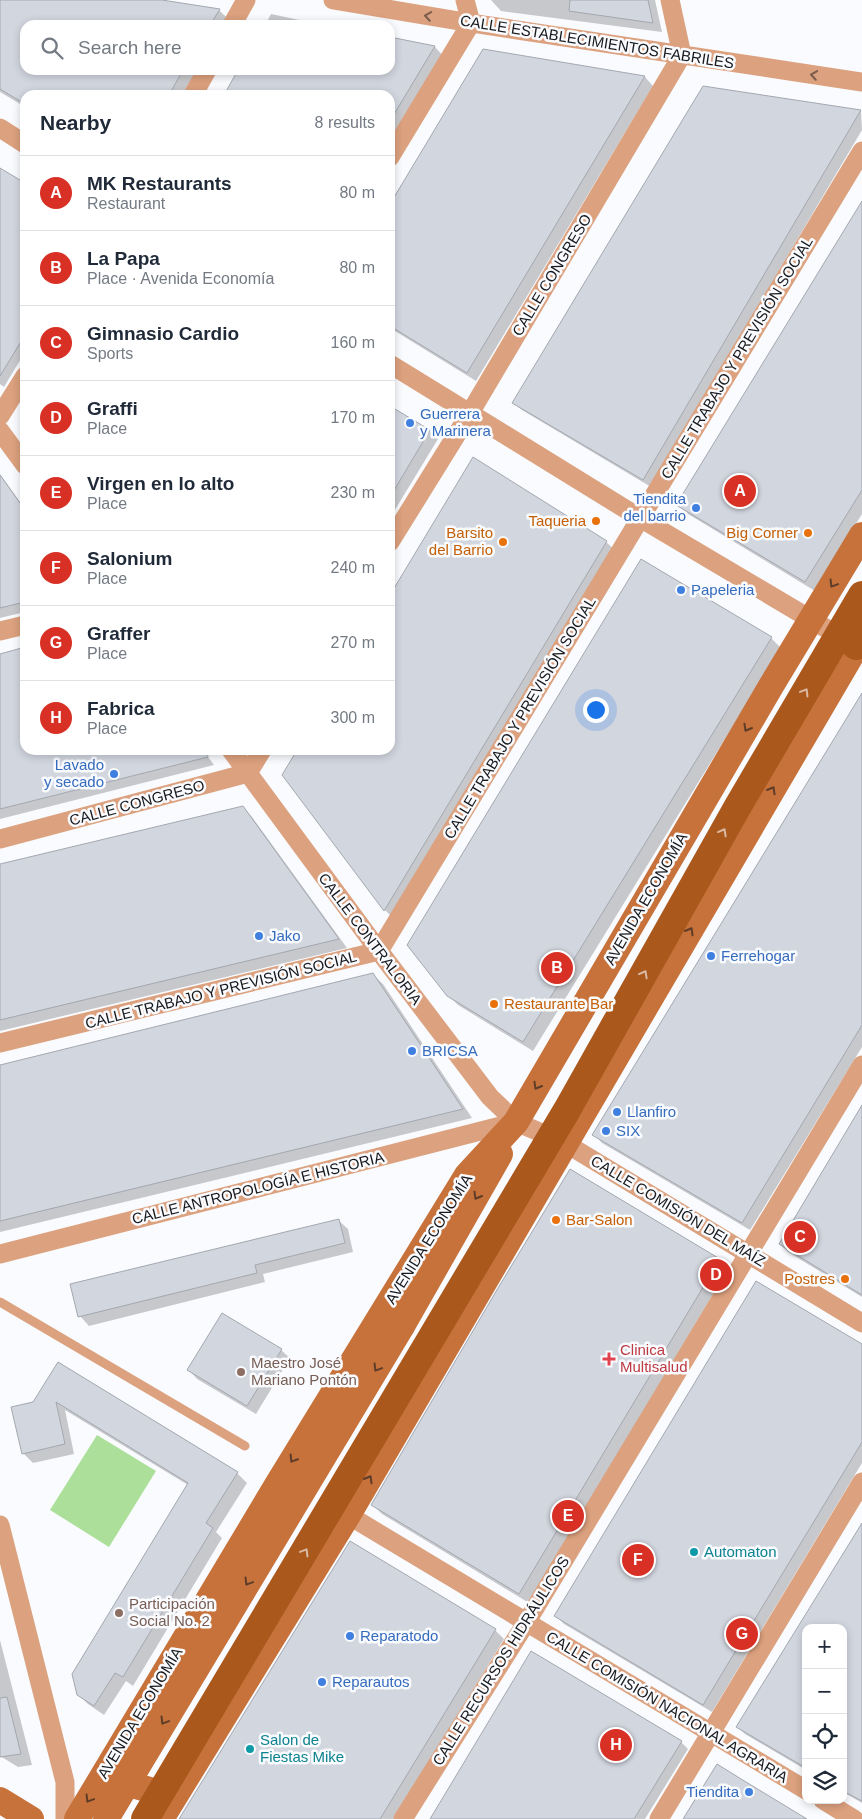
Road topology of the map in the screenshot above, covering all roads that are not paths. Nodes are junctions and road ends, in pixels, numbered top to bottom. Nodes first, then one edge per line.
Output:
1 (246, 0) edge
2 (333, 0) edge
3 (465, 0) edge
4 (670, 0) edge
5 (235, 20) edge
6 (471, 23) junction
7 (682, 55) junction
8 (204, 75) edge
9 (862, 82) edge
10 (196, 90) edge
11 (0, 128) edge
12 (20, 141) edge
13 (395, 149) edge
14 (862, 150) edge
15 (395, 367) edge
16 (20, 384) edge
17 (470, 413) junction
18 (0, 416) edge
19 (0, 431) edge
20 (20, 458) edge
21 (640, 518) junction
22 (395, 534) edge
23 (862, 535) edge
24 (862, 595) edge
25 (812, 619) junction
26 (20, 626) edge
27 (0, 631) edge
28 (861, 641) edge
29 (235, 755) edge
30 (259, 755) edge
31 (248, 773) junction
32 (0, 839) edge
33 (378, 951) junction
34 (0, 1043) edge
35 (862, 1065) edge
36 (516, 1122) junction
37 (565, 1143) junction
38 (748, 1253) junction
39 (0, 1254) edge
40 (0, 1302) edge
41 (862, 1323) edge
42 (245, 1446) dead end
43 (862, 1482) edge
44 (348, 1515) junction
45 (0, 1525) edge
46 (526, 1623) junction
47 (710, 1733) junction
48 (118, 1750) junction
49 (182, 1784) junction
50 (802, 1788) edge
51 (0, 1800) edge
52 (830, 1804) edge
53 (31, 1819) edge
54 (65, 1819) edge
55 (77, 1819) edge
56 (106, 1819) edge
57 (145, 1819) edge
58 (161, 1819) edge
59 (403, 1819) edge
60 (659, 1819) edge
61 (854, 1819) edge

1 - 5 street
6 -> 2 street, CALLE ESTABLECIMIENTOS FABRILES
3 - 6 street
4 - 7 street
6 - 7 street, CALLE ESTABLECIMIENTOS FABRILES
6 - 13 street
9 -> 7 street, CALLE ESTABLECIMIENTOS FABRILES
7 - 17 street, CALLE CONGRESO
8 - 10 street
11 - 12 street
14 - 21 street, CALLE TRABAJO Y PREVISIÓN SOCIAL
15 - 17 street
16 - 18 street
17 - 21 street
17 - 22 street, CALLE CONGRESO
19 - 20 street
21 - 25 street
21 - 33 street, CALLE TRABAJO Y PREVISIÓN SOCIAL
23 -> 25 main road, AVENIDA ECONOMÍA
57 -> 24 main road, bridge
25 - 28 street
25 -> 36 main road, AVENIDA ECONOMÍA
26 - 27 street
37 -> 28 main road
29 - 31 street, CALLE CONTRALORIA
30 - 31 street
31 - 32 street, CALLE CONGRESO
31 - 33 street, CALLE CONTRALORIA
33 - 34 street, CALLE TRABAJO Y PREVISIÓN SOCIAL
33 - 36 street, CALLE CONTRALORIA
35 - 38 street, CALLE RECURSOS HIDRÁULICOS
36 - 37 street, CALLE COMISIÓN DEL MAÍZ
36 - 39 street, CALLE ANTROPOLOGÍA E HISTORIA
36 -> 48 main road, AVENIDA ECONOMÍA
36 -> 56 main road, bridge
37 - 38 street, CALLE COMISIÓN DEL MAÍZ
44 -> 37 main road
38 - 41 street, CALLE COMISIÓN DEL MAÍZ
38 - 46 street, CALLE RECURSOS HIDRÁULICOS
40 - 42 lane
43 - 47 street
44 - 46 street, CALLE COMISIÓN NACIONAL AGRARIA
44 - 49 main road
45 - 54 street
46 - 47 street, CALLE COMISIÓN NACIONAL AGRARIA
46 - 59 street, CALLE RECURSOS HIDRÁULICOS
47 - 50 street, CALLE COMISIÓN NACIONAL AGRARIA
47 - 60 street
48 - 49 main road
48 -> 55 main road, AVENIDA ECONOMÍA
49 - 58 main road
51 - 53 main road
52 - 61 street

